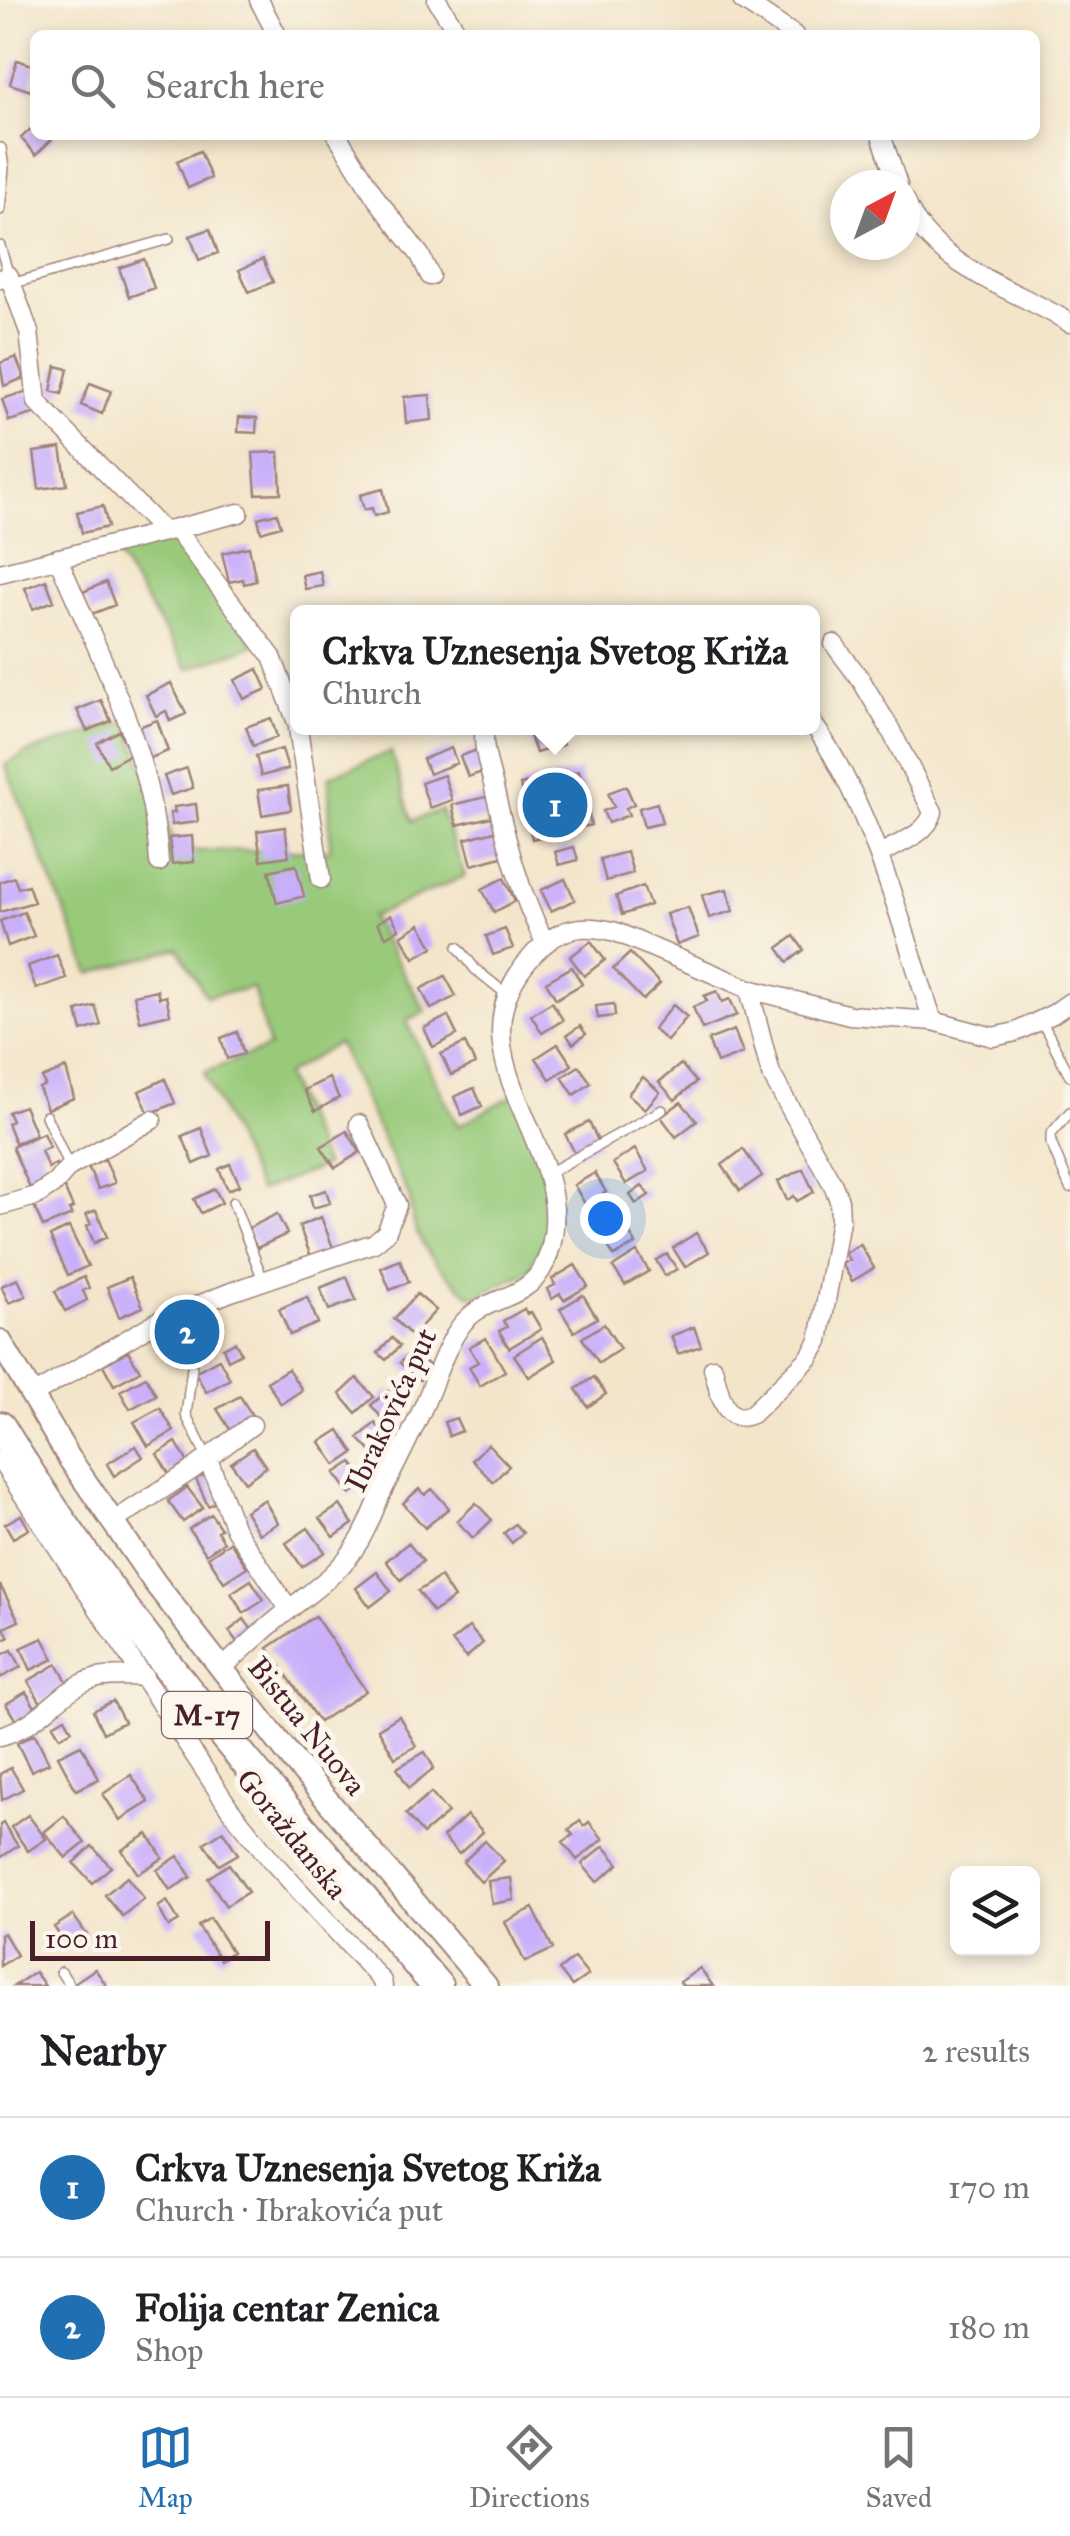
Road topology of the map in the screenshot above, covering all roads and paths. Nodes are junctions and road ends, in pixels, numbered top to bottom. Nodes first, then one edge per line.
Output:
1 (259, 0) edge
2 (437, 0) edge
3 (742, 0) edge
4 (274, 30) edge
5 (456, 30) edge
6 (787, 30) edge
7 (340, 140) edge
8 (884, 140) edge
9 (1, 148) edge
10 (893, 170) edge
11 (0, 210) edge
12 (920, 227) edge
13 (169, 239) dead end
14 (0, 246) edge
15 (430, 276) dead end
16 (7, 280) edge
17 (1070, 324) edge
18 (238, 513) dead end
19 (169, 529) junction
20 (58, 558) junction
21 (0, 573) edge
22 (834, 644) dead end
23 (290, 701) edge
24 (299, 735) edge
25 (483, 735) edge
26 (819, 735) edge
27 (880, 854) junction
28 (160, 862) dead end
29 (320, 880) dead end
30 (545, 942) junction
31 (458, 948) dead end
32 (749, 989) junction
33 (505, 993) junction
34 (1070, 1002) edge
35 (1041, 1020) junction
36 (934, 1021) junction
37 (1070, 1076) edge
38 (662, 1110) dead end
39 (1070, 1112) edge
40 (46, 1116) dead end
41 (152, 1120) dead end
42 (359, 1124) dead end
43 (69, 1167) junction
44 (546, 1174) junction
45 (1070, 1188) edge
46 (233, 1202) dead end
47 (0, 1206) edge
48 (263, 1280) junction
49 (0, 1341) edge
50 (192, 1367) dead end
51 (713, 1368) dead end
52 (31, 1396) junction
53 (252, 1425) dead end
54 (0, 1427) edge
55 (0, 1460) edge
56 (208, 1460) junction
57 (111, 1523) junction
58 (289, 1609) junction
59 (222, 1668) junction
60 (144, 1676) junction
61 (0, 1736) edge
62 (61, 1972) dead end
63 (70, 1986) edge
64 (383, 1986) edge
65 (437, 1986) edge
66 (486, 1986) edge

1 - 4 street
2 - 5 street
3 - 6 street
7 - 15 street
8 - 10 street
9 - 11 lane
12 - 17 street
13 - 16 lane
14 - 16 lane
16 - 19 street
18 - 19 street
19 - 20 street
19 - 23 street
20 - 21 street
20 - 28 street
22 - 27 street
24 - 29 street
25 - 30 street
26 - 27 street
27 - 36 street
30 - 32 street
30 - 33 street
31 - 33 lane
32 - 36 street
32 - 51 street
33 - 44 street, Ibrakovića put
34 - 35 street
35 - 36 street
35 - 37 lane
38 - 44 lane
39 - 45 lane
40 - 43 lane
41 - 43 street
42 - 48 street
43 - 47 street
44 - 58 street, Ibrakovića put
46 - 48 lane
48 - 52 street
49 - 52 street, Bistua Nuova
50 - 56 lane
52 - 57 street, Bistua Nuova
53 - 56 street
54 - 65 highway, M-17
55 - 60 street, Goraždanska
56 - 57 street
56 - 58 street
57 - 59 street, Bistua Nuova
58 - 59 street, Ibrakovića put
59 - 66 street, Bistua Nuova
60 - 61 street
60 - 64 street, Goraždanska
62 - 63 lane

